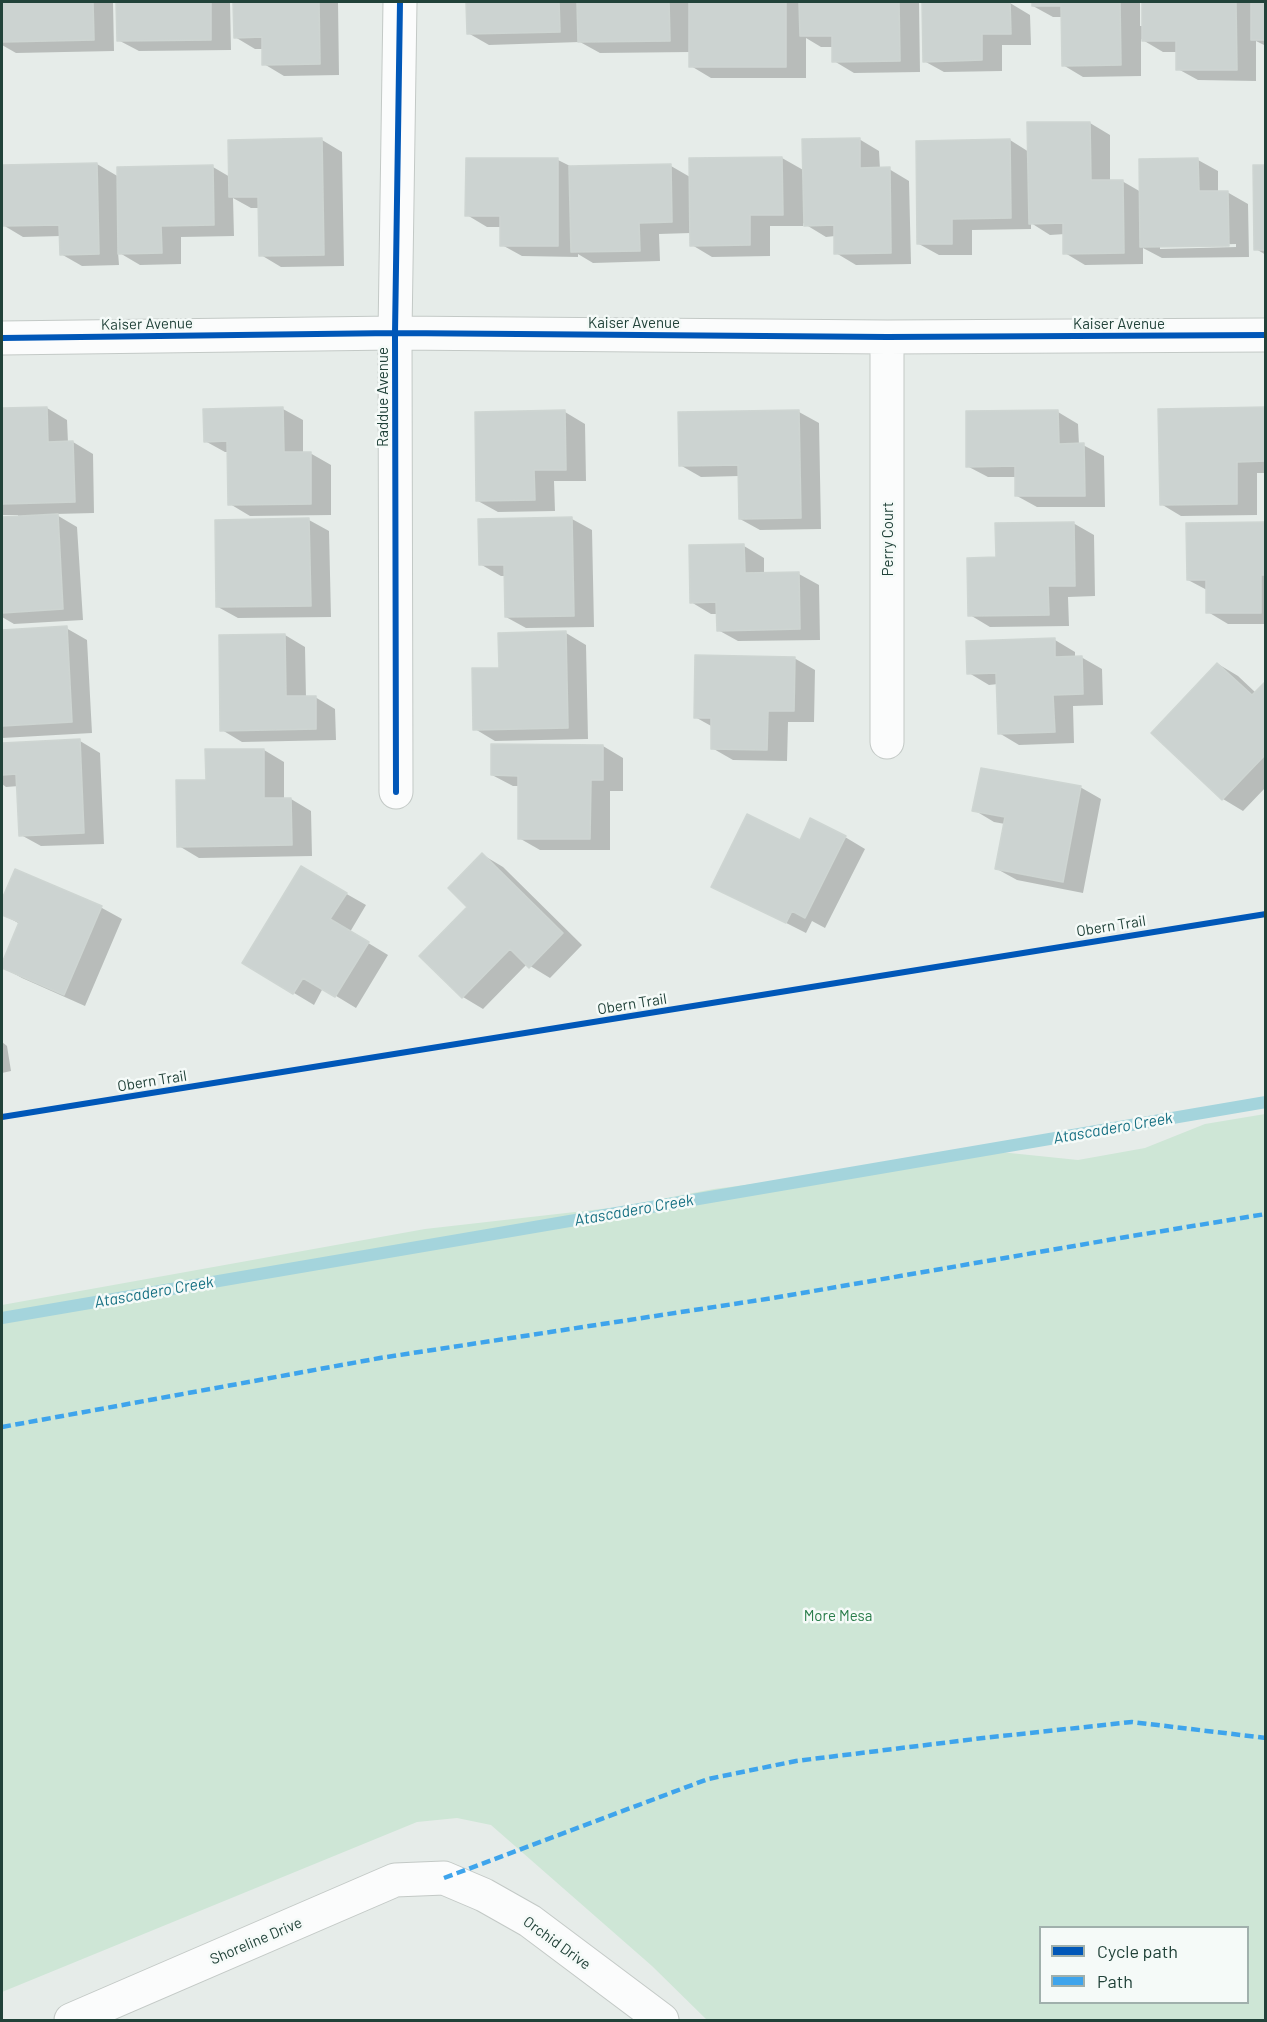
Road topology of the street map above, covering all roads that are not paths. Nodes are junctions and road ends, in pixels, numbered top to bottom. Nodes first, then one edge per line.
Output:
1 (400, 2) edge
2 (395, 333) junction
3 (1266, 335) edge
4 (887, 337) junction
5 (2, 338) edge
6 (887, 742) dead end
7 (396, 792) dead end
8 (444, 1878) joint
9 (71, 2020) edge
10 (662, 2020) edge

1 - 2 street, Raddue Avenue
2 - 4 street, Kaiser Avenue
2 - 5 street, Kaiser Avenue
2 - 7 street, Raddue Avenue
3 - 4 street, Kaiser Avenue
4 - 6 street, Perry Court
8 - 9 street, Shoreline Drive
8 - 10 street, Orchid Drive

